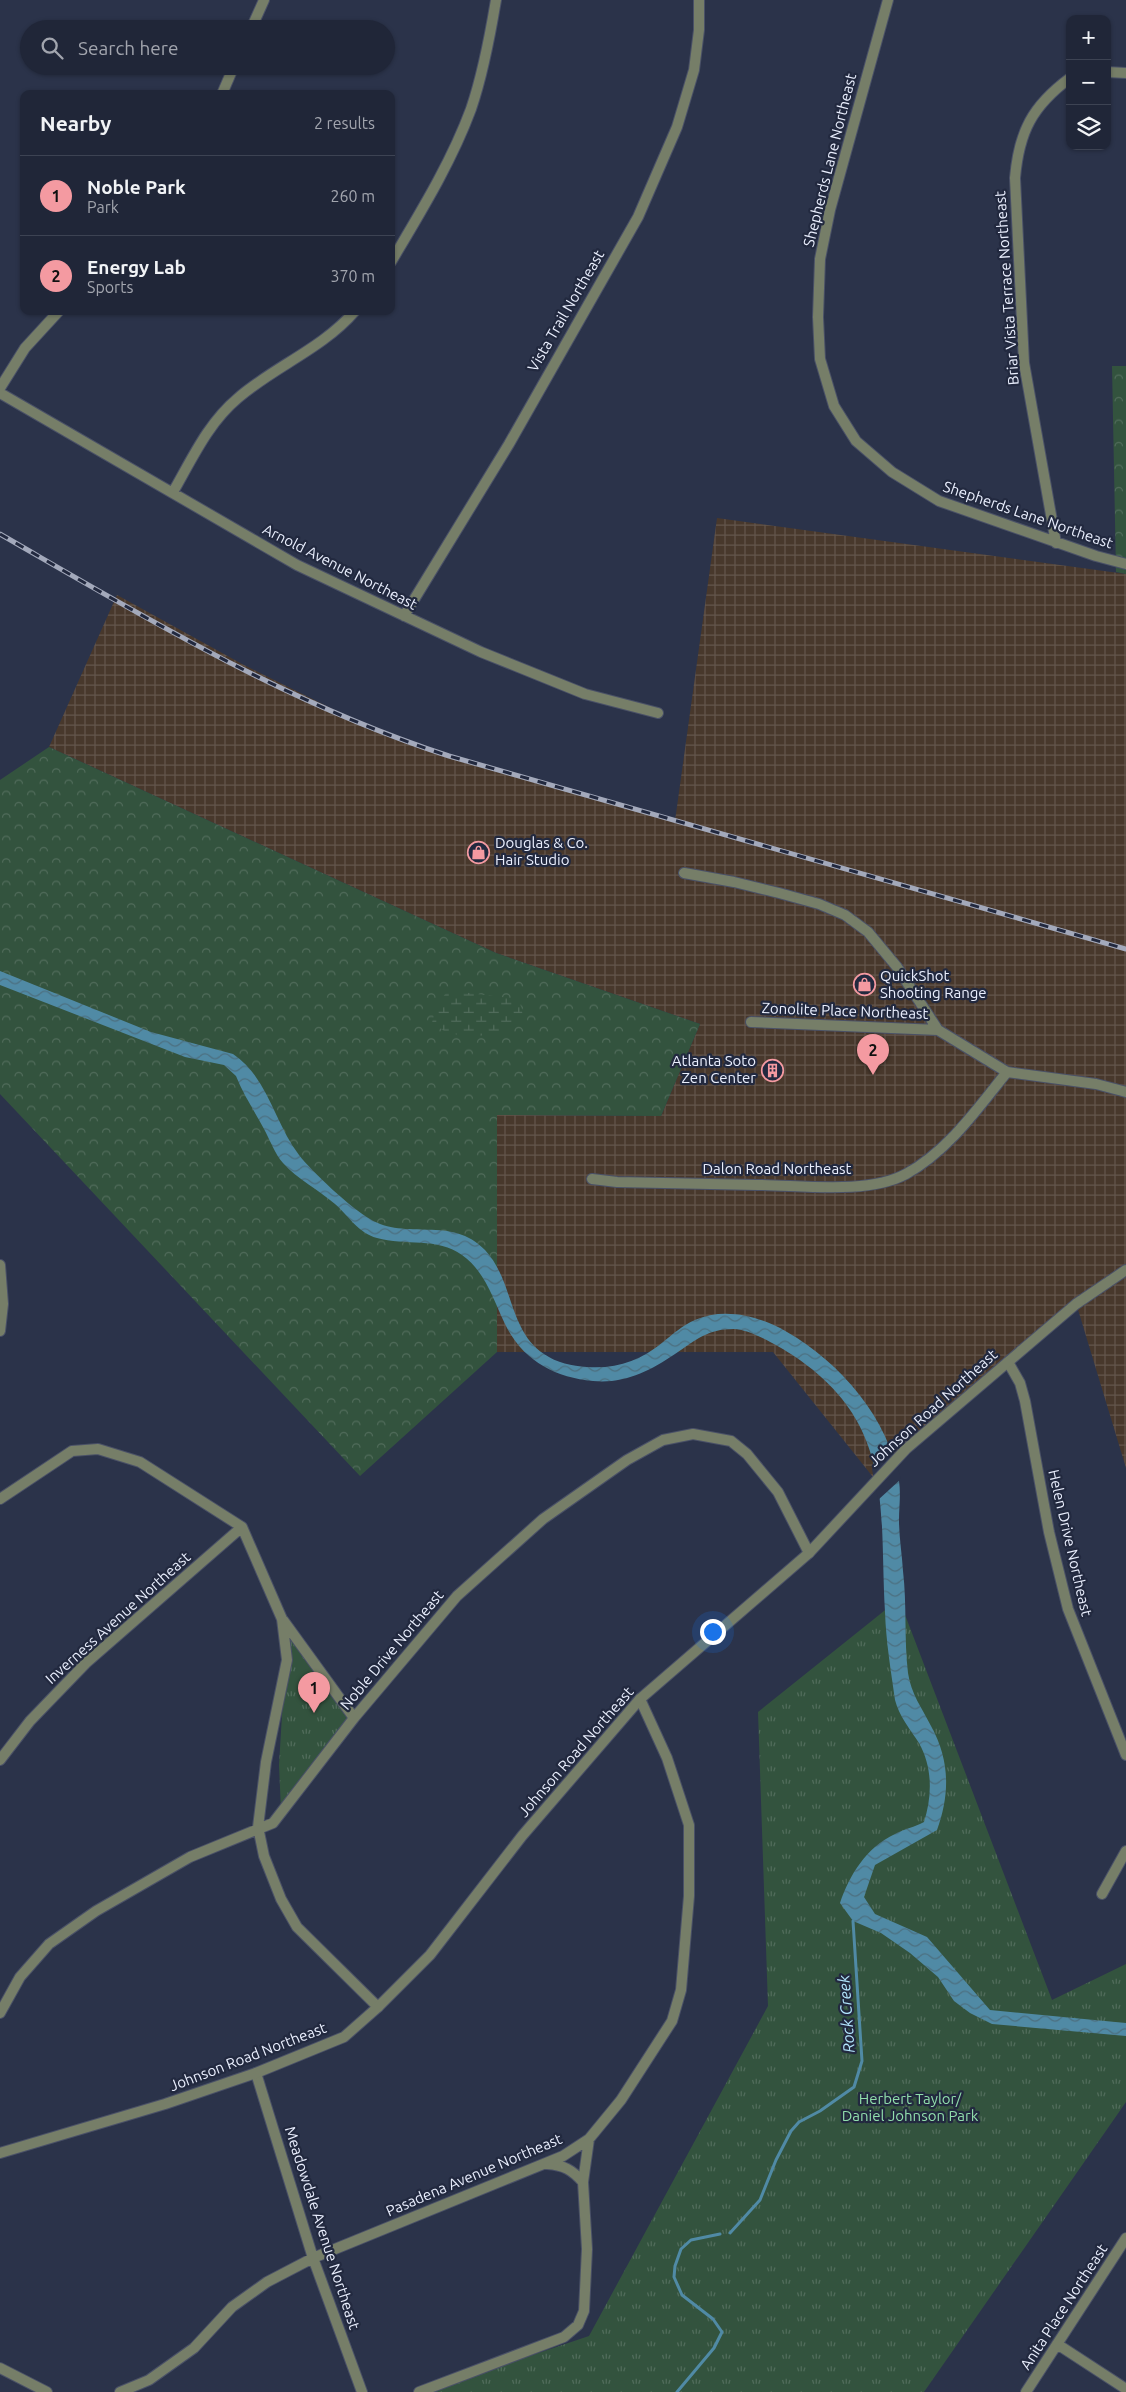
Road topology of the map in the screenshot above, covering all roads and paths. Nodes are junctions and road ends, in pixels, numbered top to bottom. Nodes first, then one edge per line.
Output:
1 (264, 0) edge
2 (496, 0) edge
3 (700, 0) edge
4 (888, 0) edge
5 (255, 20) edge
6 (1111, 72) edge
7 (1126, 74) edge
8 (230, 75) edge
9 (1066, 81) edge
10 (224, 90) edge
11 (395, 255) edge
12 (55, 315) edge
13 (351, 315) edge
14 (0, 388) edge
15 (0, 393) edge
16 (173, 492) junction
17 (1056, 543) junction
18 (1126, 564) edge
19 (404, 616) junction
20 (658, 713) dead end
21 (684, 873) dead end
22 (751, 1022) dead end
23 (938, 1030) junction
24 (1007, 1072) junction
25 (1126, 1092) edge
26 (592, 1179) dead end
27 (0, 1265) edge
28 (1126, 1270) edge
29 (0, 1331) edge
30 (1008, 1362) junction
31 (0, 1499) edge
32 (242, 1527) junction
33 (809, 1553) junction
34 (282, 1619) junction
35 (640, 1699) junction
36 (354, 1718) junction
37 (1126, 1755) edge
38 (0, 1760) edge
39 (258, 1827) junction
40 (1126, 1851) edge
41 (1102, 1894) dead end
42 (378, 2007) junction
43 (0, 2013) edge
44 (256, 2073) junction
45 (589, 2140) junction
46 (0, 2152) edge
47 (544, 2164) junction
48 (583, 2182) junction
49 (1126, 2238) edge
50 (313, 2258) junction
51 (1057, 2344) junction
52 (0, 2368) edge
53 (1126, 2390) edge
54 (47, 2392) edge
55 (120, 2392) edge
56 (362, 2392) edge
57 (419, 2392) edge
58 (1026, 2392) edge

1 - 5 street
2 - 11 street
3 - 19 street, Vista Trail Northeast
4 - 17 street, Shepherds Lane Northeast
6 - 7 street
8 - 10 street
9 - 17 street, Briar Vista Terrace Northeast
12 - 14 street
13 - 16 street
15 - 16 street, Arnold Avenue Northeast
16 - 19 street, Arnold Avenue Northeast
17 - 18 street, Shepherds Lane Northeast
19 - 20 street, Arnold Avenue Northeast
21 - 23 street
22 - 23 street, Zonolite Place Northeast
23 - 24 street
24 - 25 street
24 - 26 street, Dalon Road Northeast
27 - 29 street
28 - 30 street, Johnson Road Northeast
30 - 33 street, Johnson Road Northeast
30 - 37 street, Helen Drive Northeast
31 - 32 street
32 - 34 street
32 - 38 street, Inverness Avenue Northeast
33 - 35 street, Johnson Road Northeast
33 - 36 street, Noble Drive Northeast
34 - 36 street
34 - 39 street
35 - 42 street, Johnson Road Northeast
35 - 45 street, Pasadena Avenue Northeast
36 - 39 street, Noble Drive Northeast
39 - 42 street
39 - 43 street, Noble Drive Northeast
40 - 41 street
42 - 44 street, Johnson Road Northeast
44 - 46 street, Johnson Road Northeast
44 - 50 street, Meadowdale Avenue Northeast
45 - 47 street, Pasadena Avenue Northeast
45 - 48 street
47 - 48 street
47 - 50 street, Pasadena Avenue Northeast
48 - 57 street
49 - 51 street, Anita Place Northeast
50 - 55 street, Pasadena Avenue Northeast
50 - 56 street, Meadowdale Avenue Northeast
51 - 53 street
51 - 58 street, Anita Place Northeast
52 - 54 street

